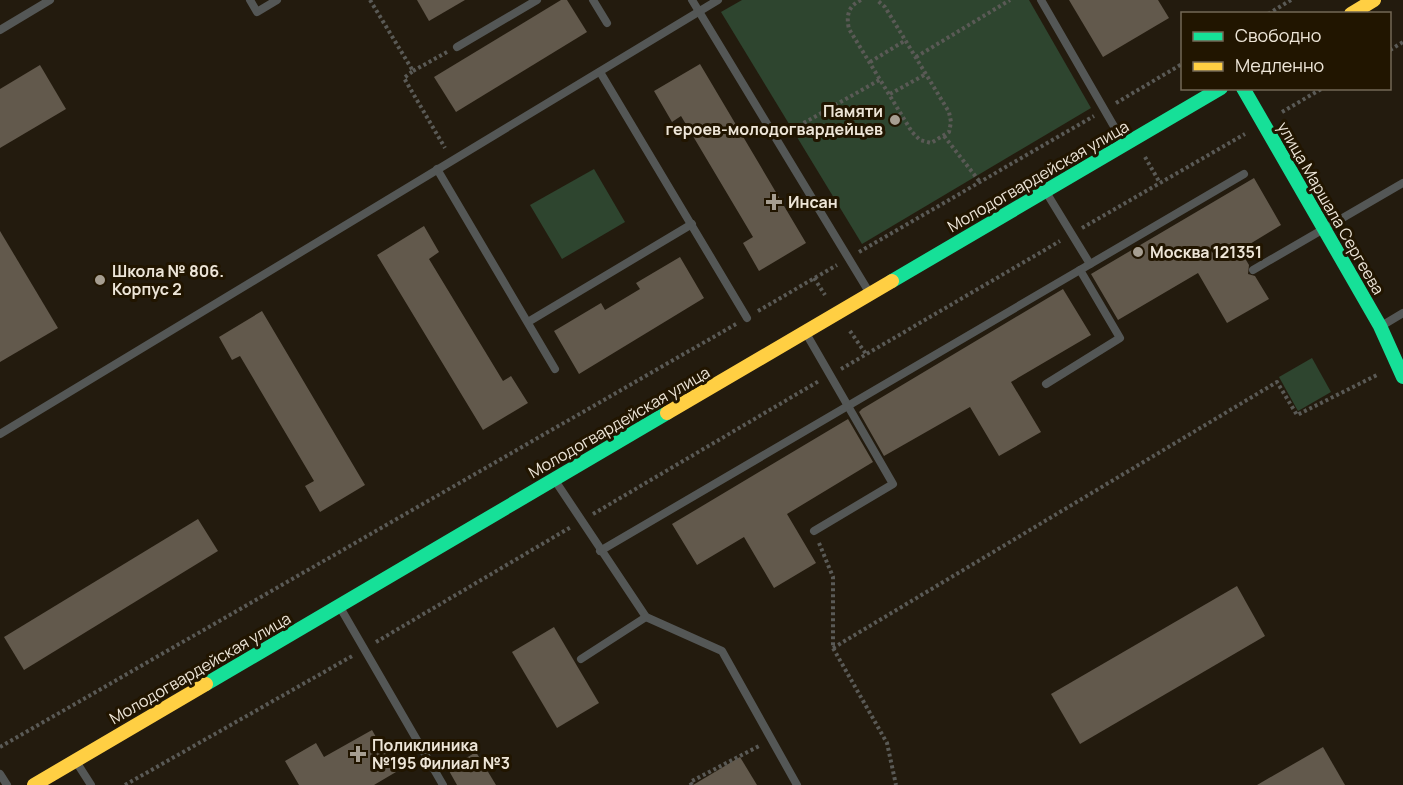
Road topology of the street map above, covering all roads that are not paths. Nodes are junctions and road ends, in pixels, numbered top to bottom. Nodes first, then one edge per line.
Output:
1 (50, 0) edge
2 (250, 0) edge
3 (277, 0) edge
4 (537, 0) edge
5 (593, 0) edge
6 (692, 0) edge
7 (718, 0) edge
8 (1041, 0) edge
9 (1374, 0) edge
10 (699, 12) junction
11 (1354, 12) edge
12 (607, 23) dead end
13 (0, 30) edge
14 (457, 46) road end
15 (600, 72) junction
16 (1218, 90) edge
17 (1244, 90) edge
18 (1125, 145) junction
19 (437, 169) junction
20 (1244, 174) dead end
21 (1403, 183) edge
22 (1046, 191) junction
23 (692, 224) junction
24 (1325, 228) junction
25 (1090, 264) junction
26 (1080, 270) junction
27 (1253, 270) dead end
28 (871, 294) junction
29 (1403, 313) edge
30 (747, 318) road end
31 (528, 322) junction
32 (1380, 326) junction
33 (805, 332) junction
34 (555, 369) dead end
35 (1400, 371) edge
36 (1046, 384) dead end
37 (848, 406) junction
38 (0, 434) edge
39 (554, 479) junction
40 (814, 531) road end
41 (600, 551) junction
42 (339, 606) junction
43 (646, 617) junction
44 (581, 659) dead end
45 (76, 760) junction
46 (0, 774) edge
47 (7, 785) edge
48 (34, 785) edge
49 (91, 785) edge
50 (443, 785) edge
51 (797, 785) edge

1 - 13 lane
2 - 3 lane
4 - 14 lane
5 - 12 lane
6 - 10 lane
7 - 10 lane
8 - 18 lane
9 - 11 street
10 - 15 lane
10 - 28 lane
15 - 19 lane
15 - 23 lane
16 - 18 street, Молодогвардейская улица
17 - 24 street, улица Маршала Сергеева
18 - 22 street, Молодогвардейская улица
19 - 31 lane
19 - 38 lane
20 - 25 lane
21 - 24 lane
22 - 25 lane
22 - 28 street, Молодогвардейская улица
23 - 30 lane
23 - 31 lane
24 - 27 lane
24 - 32 street, улица Маршала Сергеева
25 - 26 lane
26 - 36 lane
26 - 37 lane
28 - 33 street, Молодогвардейская улица
29 - 32 lane
31 - 34 lane
32 - 35 street, улица Маршала Сергеева
33 - 37 lane
33 - 39 street, Молодогвардейская улица
37 - 40 lane
37 - 41 lane
39 - 41 lane
39 - 42 street, Молодогвардейская улица
41 - 43 lane
42 - 45 street, Молодогвардейская улица
42 - 50 lane
43 - 44 lane
43 - 51 lane
45 - 48 street, Молодогвардейская улица
45 - 49 lane
46 - 47 lane

